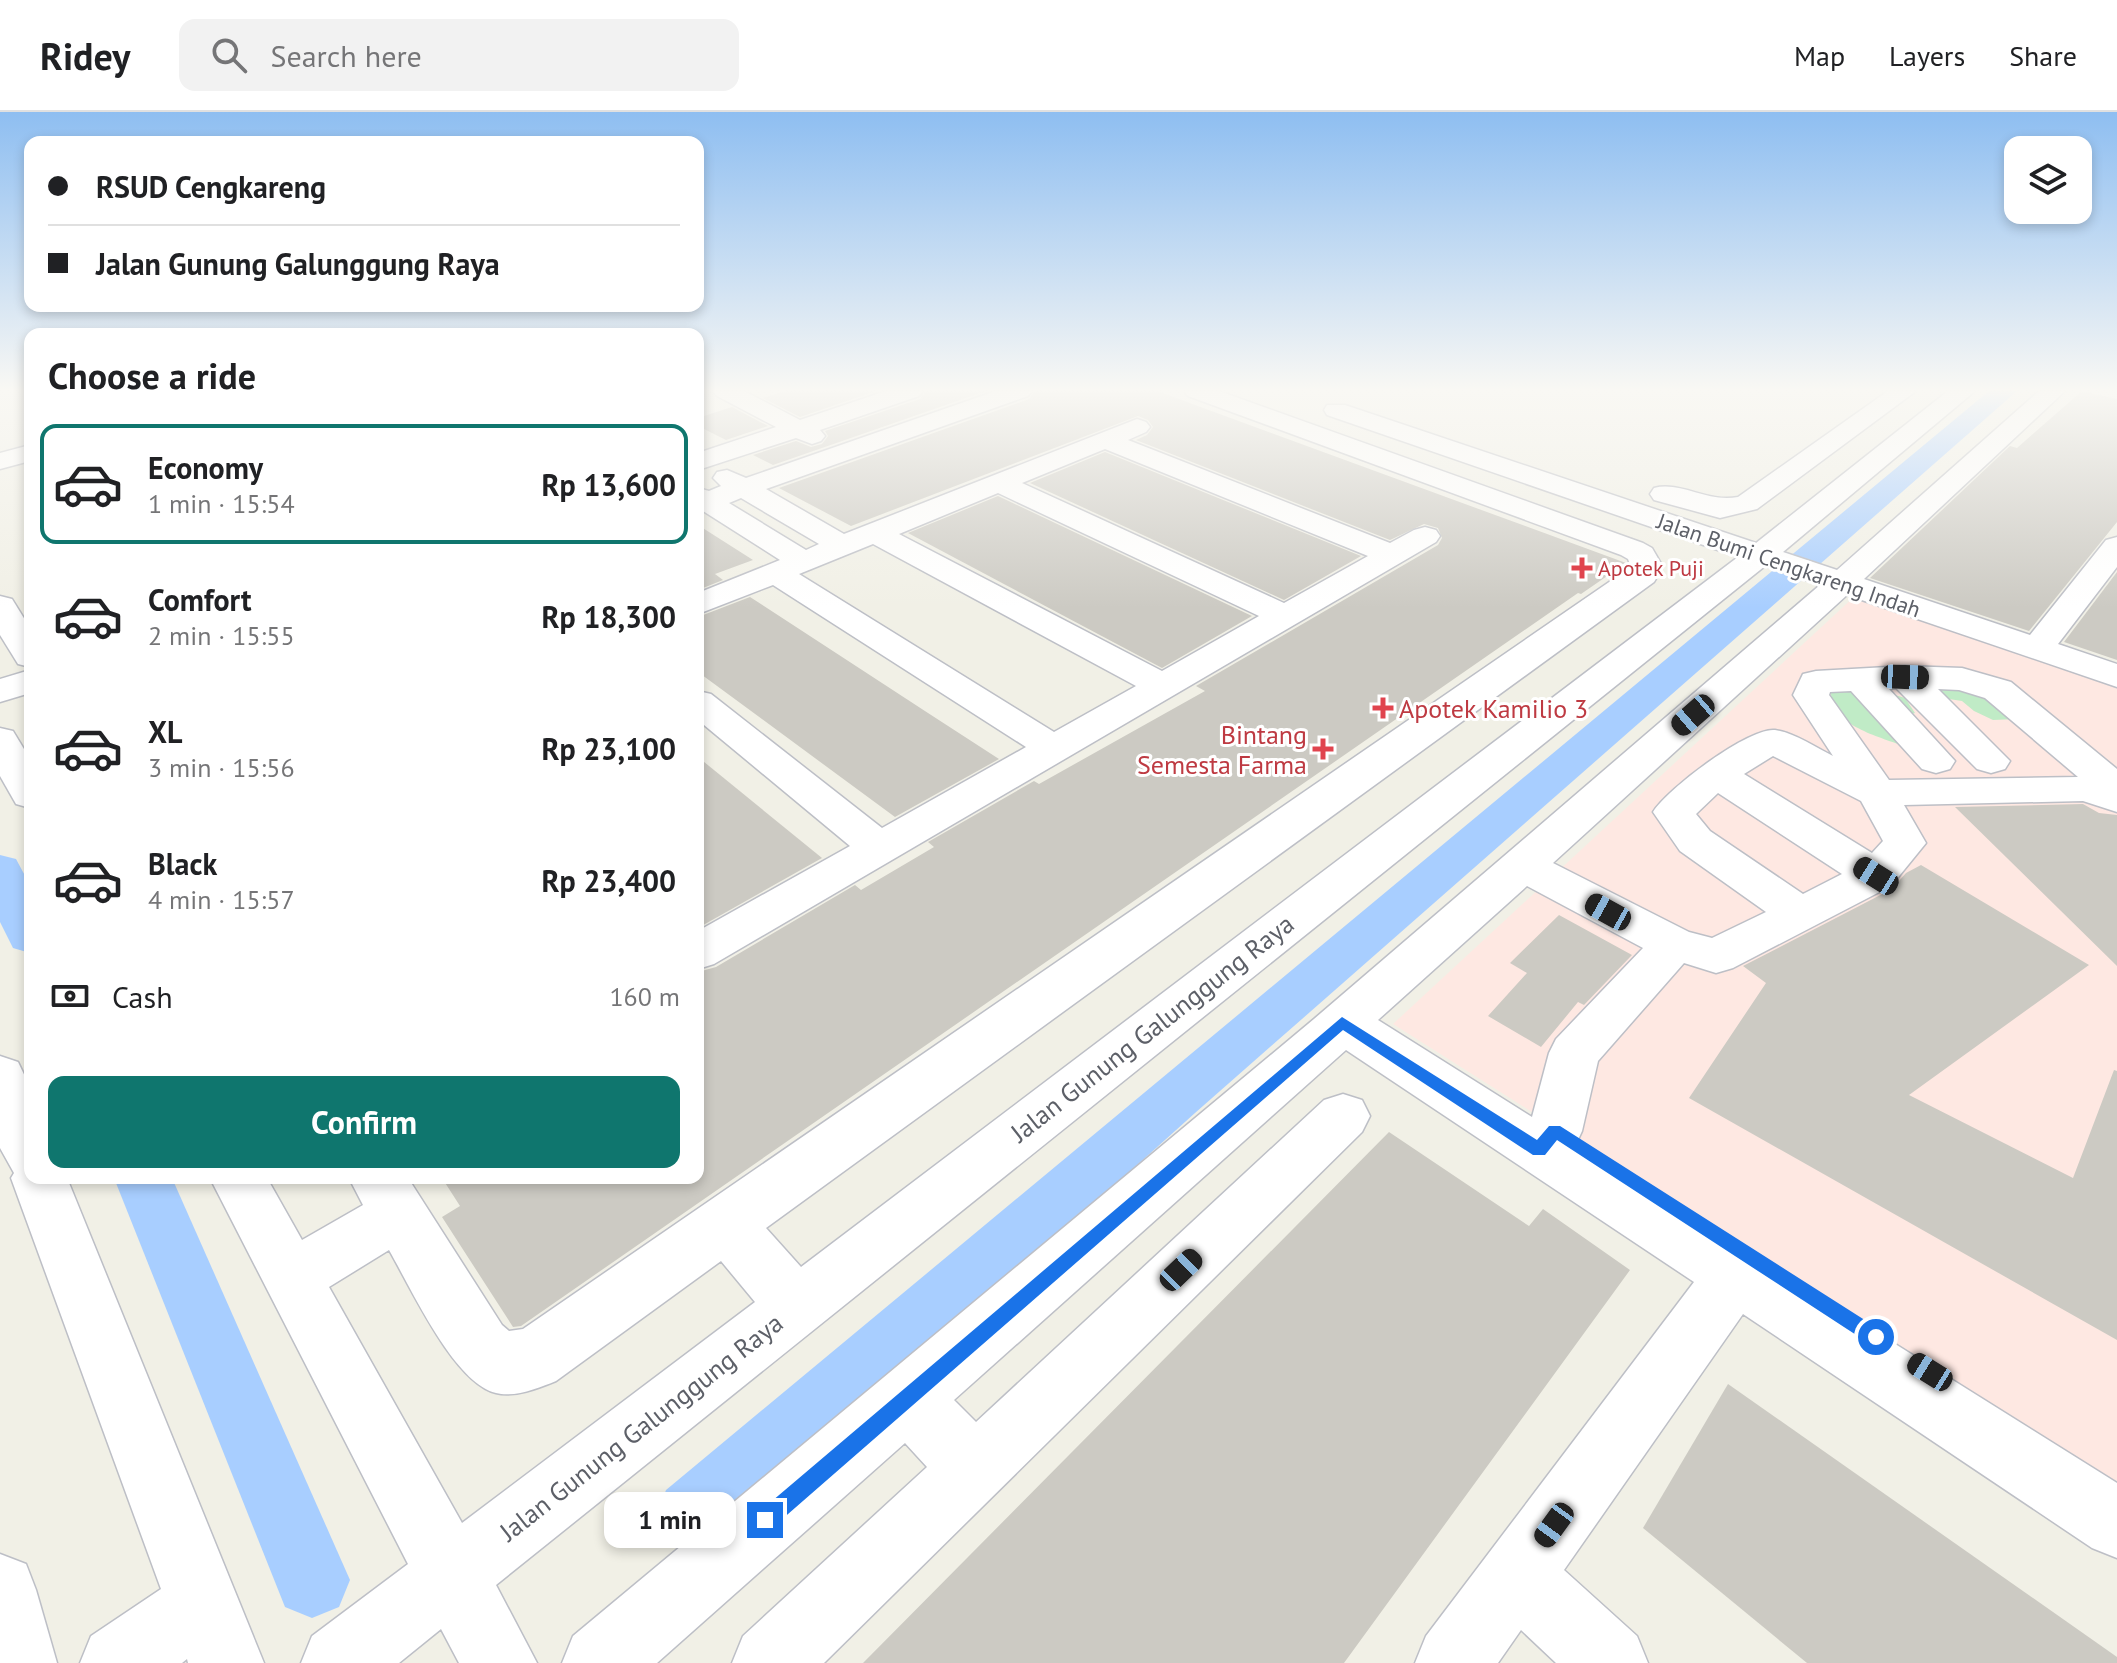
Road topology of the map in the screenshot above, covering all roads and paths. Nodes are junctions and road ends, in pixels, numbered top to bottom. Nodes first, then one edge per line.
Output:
1 (745, 463) edge
2 (765, 463) edge
3 (772, 463) edge
4 (1047, 463) edge
5 (1163, 463) edge
6 (1410, 463) edge
7 (1467, 463) edge
8 (1567, 463) edge
9 (1805, 463) edge
10 (1873, 463) edge
11 (1970, 463) edge
12 (999, 483) junction
13 (709, 487) edge
14 (1770, 489) junction
15 (1823, 504) junction
16 (1561, 505) junction
17 (875, 533) junction
18 (1425, 536) dead end
19 (843, 546) junction
20 (2117, 546) edge
21 (1392, 555) junction
22 (1768, 558) junction
23 (789, 568) junction
24 (1835, 581) junction
25 (2103, 587) edge
26 (704, 602) edge
27 (0, 606) edge
28 (1589, 613) junction
29 (1285, 616) junction
30 (1654, 637) junction
31 (24, 647) edge
32 (2037, 649) junction
33 (2117, 676) edge
34 (1905, 677) junction
35 (1860, 679) junction
36 (24, 683) edge
37 (1163, 686) junction
38 (0, 691) edge
39 (704, 707) edge
40 (24, 712) edge
41 (1693, 715) junction
42 (0, 720) edge
43 (0, 739) edge
44 (1054, 748) junction
45 (1751, 751) junction
46 (1936, 761) dead end
47 (1991, 761) dead end
48 (1716, 774) junction
49 (24, 784) edge
50 (2117, 789) edge
51 (1877, 793) junction
52 (2117, 799) edge
53 (880, 848) junction
54 (1522, 865) junction
55 (1876, 876) junction
56 (1800, 914) junction
57 (1674, 944) junction
58 (704, 949) edge
59 (1342, 1022) junction
60 (0, 1077) edge
61 (1343, 1116) dead end
62 (24, 1139) edge
63 (1547, 1140) junction
64 (41, 1184) edge
65 (241, 1184) edge
66 (388, 1196) edge
67 (726, 1224) junction
68 (292, 1277) junction
69 (1734, 1277) junction
70 (796, 1305) junction
71 (907, 1398) junction
72 (973, 1468) junction
73 (2117, 1492) edge
74 (2117, 1523) edge
75 (1517, 1576) junction
76 (451, 1577) junction
77 (0, 1590) edge
78 (214, 1634) edge
79 (19, 1663) edge
80 (118, 1663) edge
81 (339, 1663) edge
82 (499, 1663) edge
83 (600, 1663) edge
84 (770, 1663) edge
85 (1453, 1663) edge
86 (1610, 1663) edge

1 - 13 street
2 - 13 street
3 - 13 street
4 - 12 street
5 - 21 street
6 - 16 street
7 - 16 street, Jalan Bumi Cengkareng Indah
8 - 14 street
9 - 14 street
10 - 15 street, Jalan Gunung Galunggung Raya
11 - 24 street
12 - 17 street
12 - 29 street
13 - 19 street
13 - 23 street
14 - 15 street
15 - 22 street, Jalan Gunung Galunggung Raya
16 - 22 street, Jalan Bumi Cengkareng Indah
16 - 28 street
17 - 19 street
17 - 37 street
18 - 21 street
19 - 23 street
20 - 25 street
21 - 29 street
22 - 24 street, Jalan Bumi Cengkareng Indah
22 - 30 street, Jalan Gunung Galunggung Raya
23 - 26 street
23 - 44 street
24 - 32 street, Jalan Bumi Cengkareng Indah
24 - 41 street
25 - 32 street
27 - 31 street
28 - 30 street
28 - 67 street
29 - 37 street
30 - 70 street, Jalan Gunung Galunggung Raya
32 - 33 street, Jalan Bumi Cengkareng Indah
34 - 35 street
34 - 47 street
34 - 50 street
35 - 46 street
35 - 51 street
36 - 38 street
37 - 44 street
39 - 53 street
40 - 42 street
41 - 45 street
41 - 54 street
43 - 49 street
44 - 53 street
45 - 48 street
45 - 51 street
48 - 55 street
48 - 56 street
51 - 52 street
51 - 55 street
53 - 58 street
54 - 57 street
54 - 59 street
55 - 56 street
56 - 57 street
57 - 63 street
59 - 63 street
59 - 71 street
60 - 62 street
61 - 72 street
63 - 69 street
63 - 73 street
64 - 78 street
65 - 68 street
66 - 67 street
66 - 68 street
67 - 70 street
68 - 76 street
69 - 74 street
69 - 75 street
70 - 76 street, Jalan Gunung Galunggung Raya
71 - 72 street
71 - 83 street
72 - 84 street
75 - 85 street
75 - 86 street
76 - 81 street, Jalan Gunung Galunggung Raya
76 - 82 street
77 - 79 street
78 - 80 street

